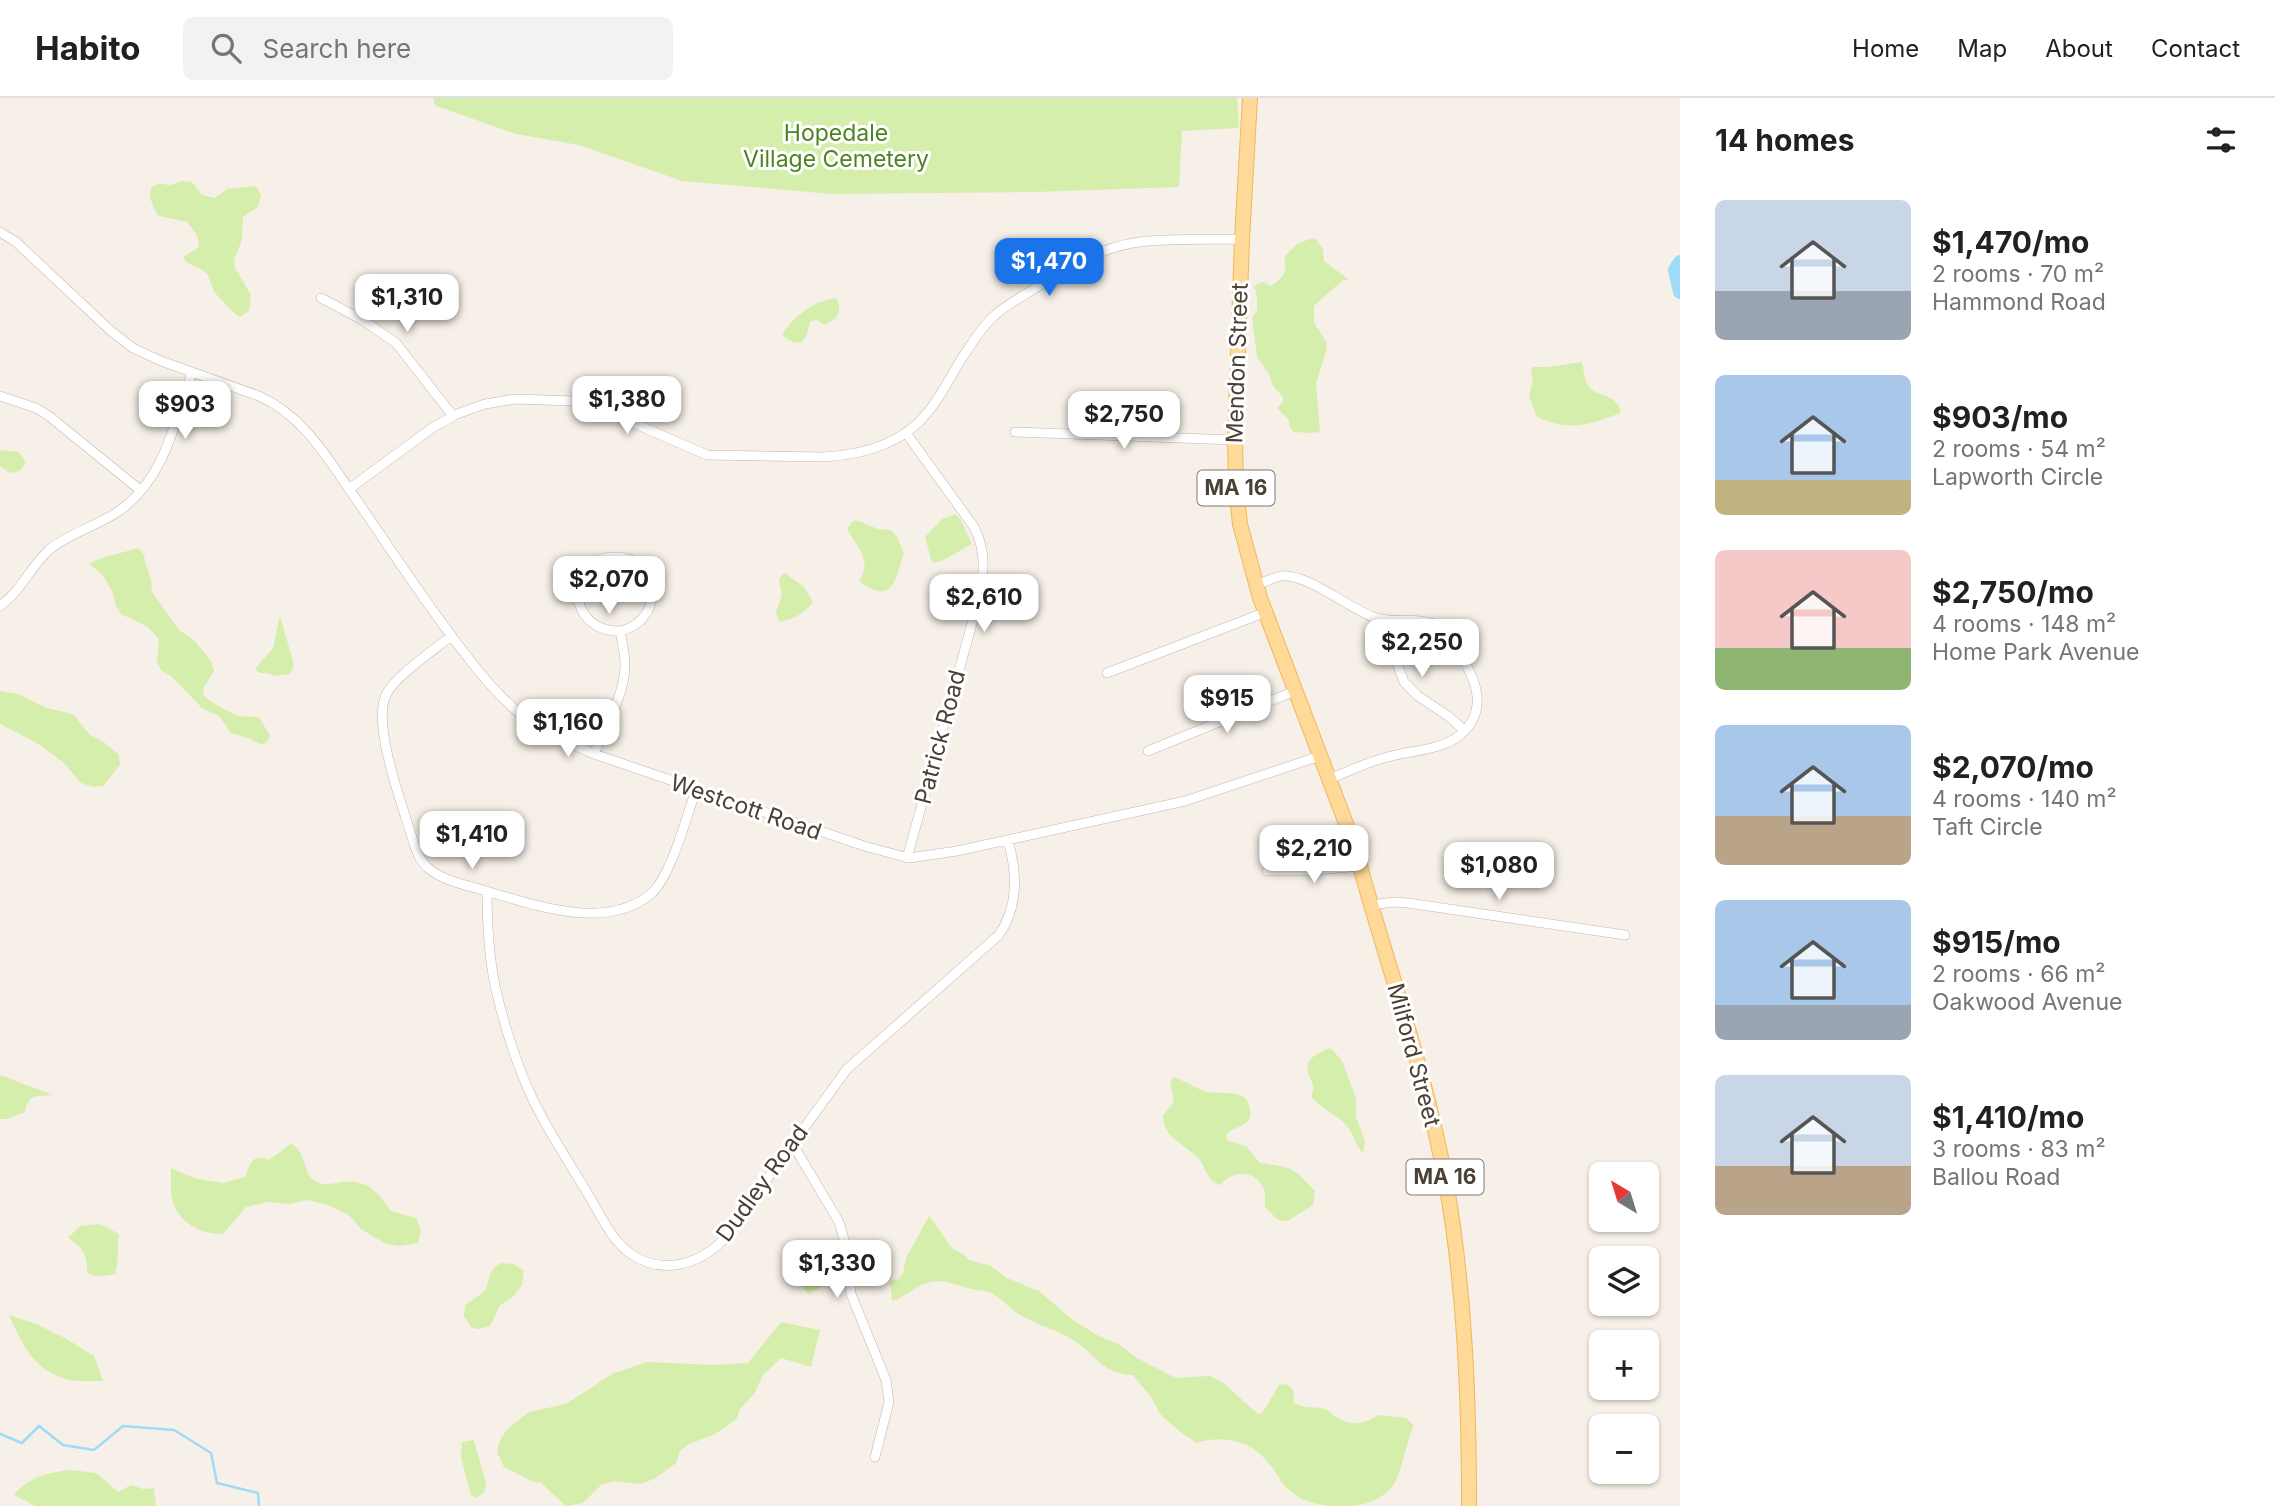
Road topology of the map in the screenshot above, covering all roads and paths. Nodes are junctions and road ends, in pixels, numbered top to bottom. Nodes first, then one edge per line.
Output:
1 (1250, 98) edge
2 (0, 232) edge
3 (1242, 239) junction
4 (321, 298) dead end
5 (192, 372) junction
6 (0, 396) edge
7 (453, 416) junction
8 (1015, 432) dead end
9 (906, 433) junction
10 (1235, 440) junction
11 (349, 489) junction
12 (140, 490) junction
13 (1256, 585) junction
14 (0, 606) edge
15 (1266, 612) junction
16 (1388, 620) junction
17 (620, 631) junction
18 (451, 636) junction
19 (1107, 673) dead end
20 (1295, 691) junction
21 (1464, 730) junction
22 (1148, 751) dead end
23 (594, 754) junction
24 (1320, 756) junction
25 (1329, 779) junction
26 (696, 790) junction
27 (1009, 840) junction
28 (907, 858) junction
29 (1359, 862) junction
30 (1266, 871) dead end
31 (487, 891) junction
32 (1372, 905) junction
33 (1625, 935) dead end
34 (792, 1143) junction
35 (876, 1457) dead end
36 (1469, 1506) edge

1 - 3 main road, Mendon Street / MA 16
2 - 5 street, Westcott Road
3 - 9 street
3 - 10 main road, Mendon Street / MA 16
4 - 7 street
5 - 11 street, Westcott Road
5 - 12 street
6 - 12 street
7 - 9 street
7 - 11 street
8 - 10 street
9 - 28 street, Patrick Road
10 - 13 main road, Mendon Street / MA 16
11 - 18 street, Westcott Road
12 - 14 street
13 - 15 main road, Mendon Street / MA 16
13 - 16 street
15 - 19 street
15 - 20 main road, Mendon Street / MA 16
16 - 21 street
16 - 21 street
17 - 17 street
17 - 23 street
18 - 23 street, Westcott Road
18 - 31 street
20 - 22 street
20 - 24 main road, Mendon Street / MA 16
21 - 25 street
23 - 26 street, Westcott Road
24 - 25 main road, Mendon Street / MA 16
24 - 27 street, Westcott Road
25 - 29 main road, Mendon Street / MA 16
26 - 28 street, Westcott Road
26 - 31 street
27 - 28 street, Westcott Road
27 - 34 street, Dudley Road
29 - 30 street
29 - 32 main road, Milford Street / MA 16
31 - 34 street, Dudley Road
32 - 33 street
32 - 36 main road, Milford Street / MA 16
34 - 35 street

